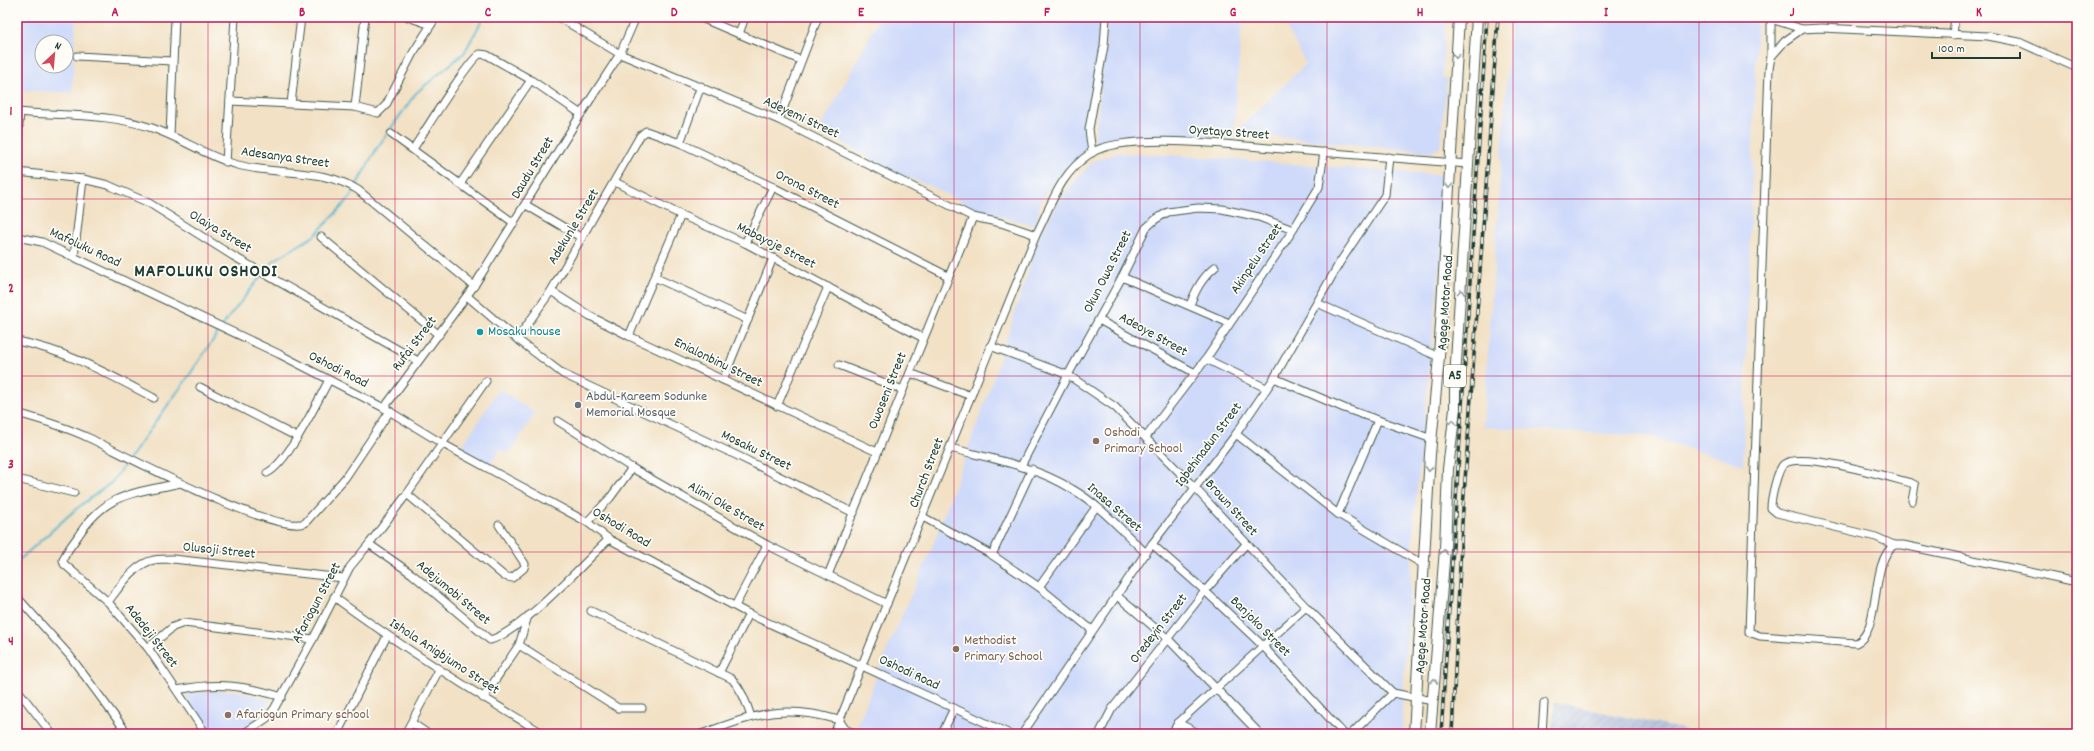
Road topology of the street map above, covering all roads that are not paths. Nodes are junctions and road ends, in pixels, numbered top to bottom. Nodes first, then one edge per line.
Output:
1 (175, 17) edge
2 (235, 17) edge
3 (301, 17) edge
4 (366, 17) edge
5 (408, 17) edge
6 (436, 17) edge
7 (636, 17) edge
8 (699, 17) edge
9 (745, 17) edge
10 (818, 17) edge
11 (1106, 17) edge
12 (1459, 17) edge
13 (1477, 17) edge
14 (1955, 17) edge
15 (562, 18) edge
16 (1771, 18) edge
17 (431, 25) junction
18 (1802, 29) junction
19 (738, 34) junction
20 (1953, 35) junction
21 (620, 54) junction
22 (77, 56) dead end
23 (1771, 57) junction
24 (800, 60) junction
25 (172, 61) junction
26 (2077, 68) edge
27 (531, 80) junction
28 (701, 86) junction
29 (230, 101) junction
30 (291, 104) junction
31 (355, 107) junction
32 (19, 112) edge
33 (581, 114) junction
34 (779, 120) junction
35 (651, 132) joint
36 (391, 134) dead end
37 (170, 135) junction
38 (680, 143) junction
39 (17, 149) edge
40 (413, 149) junction
41 (1324, 152) junction
42 (1092, 153) junction
43 (1389, 157) junction
44 (226, 162) junction
45 (1450, 162) junction
46 (1468, 164) junction
47 (17, 172) edge
48 (83, 179) junction
49 (615, 182) junction
50 (460, 184) junction
51 (773, 187) junction
52 (526, 205) junction
53 (681, 215) junction
54 (973, 217) junction
55 (514, 223) junction
56 (1293, 230) junction
57 (1036, 235) junction
58 (17, 237) edge
59 (321, 237) dead end
60 (582, 238) junction
61 (745, 243) junction
62 (74, 257) junction
63 (773, 258) junction
64 (1215, 267) dead end
65 (948, 276) junction
66 (654, 277) junction
67 (1122, 277) junction
68 (474, 286) junction
69 (828, 288) junction
70 (551, 291) junction
71 (468, 296) junction
72 (1317, 303) junction
73 (1190, 305) junction
74 (748, 320) junction
75 (1099, 320) junction
76 (1229, 324) junction
77 (227, 330) joint
78 (439, 335) junction
79 (630, 336) junction
80 (923, 338) junction
81 (517, 339) junction
82 (17, 340) edge
83 (990, 346) junction
84 (1439, 357) junction
85 (1206, 359) junction
86 (418, 361) junction
87 (839, 365) dead end
88 (910, 373) junction
89 (1195, 373) junction
90 (1068, 375) junction
91 (1274, 378) junction
92 (329, 380) junction
93 (723, 380) junction
94 (486, 381) dead end
95 (200, 387) dead end
96 (1266, 388) junction
97 (903, 390) junction
98 (971, 396) junction
99 (154, 398) dead end
100 (777, 406) junction
101 (387, 409) junction
102 (17, 413) edge
103 (1378, 420) junction
104 (558, 421) dead end
105 (1236, 434) junction
106 (297, 437) junction
107 (1146, 437) junction
108 (1432, 439) junction
109 (443, 444) junction
110 (950, 448) junction
111 (878, 452) junction
112 (1021, 466) junction
113 (632, 468) junction
114 (1032, 469) junction
115 (267, 473) dead end
116 (17, 479) edge
117 (180, 483) junction
118 (1194, 487) junction
119 (74, 494) dead end
120 (407, 494) junction
121 (1912, 501) dead end
122 (1096, 507) junction
123 (854, 513) junction
124 (1338, 514) junction
125 (923, 518) junction
126 (587, 522) junction
127 (499, 525) dead end
128 (610, 539) junction
129 (369, 544) junction
130 (1152, 544) junction
131 (1246, 544) junction
132 (767, 545) junction
133 (1894, 545) junction
134 (1146, 553) junction
135 (992, 555) junction
136 (1424, 565) junction
137 (828, 575) junction
138 (344, 578) junction
139 (2077, 582) edge
140 (1038, 587) junction
141 (1205, 591) junction
142 (1116, 595) junction
143 (17, 597) edge
144 (334, 597) junction
145 (108, 602) junction
146 (887, 604) junction
147 (736, 606) junction
148 (1306, 607) junction
149 (591, 611) dead end
150 (749, 614) junction
151 (528, 616) junction
152 (1092, 630) junction
153 (387, 636) junction
154 (313, 639) junction
155 (1168, 639) junction
156 (520, 645) junction
157 (1263, 646) junction
158 (148, 648) junction
159 (862, 665) junction
160 (439, 670) junction
161 (719, 673) junction
162 (1216, 688) junction
163 (17, 689) edge
164 (177, 690) junction
165 (1393, 693) junction
166 (1416, 696) junction
167 (282, 697) junction
168 (483, 698) junction
169 (1433, 701) junction
170 (1544, 703) dead end
171 (642, 708) dead end
172 (954, 708) junction
173 (750, 717) junction
174 (839, 720) junction
175 (412, 723) junction
176 (1178, 723) junction
177 (123, 728) junction
178 (52, 734) edge
179 (110, 734) edge
180 (128, 734) edge
181 (206, 734) edge
182 (243, 734) edge
183 (337, 734) edge
184 (405, 734) edge
185 (428, 734) edge
186 (544, 734) edge
187 (701, 734) edge
188 (834, 734) edge
189 (856, 734) edge
190 (942, 734) edge
191 (1010, 734) edge
192 (1022, 734) edge
193 (1099, 734) edge
194 (1172, 734) edge
195 (1200, 734) edge
196 (1260, 734) edge
197 (1344, 734) edge
198 (1351, 734) edge
199 (1414, 734) edge
200 (1430, 734) edge
201 (1542, 734) edge

1 - 25 street
2 - 29 street
3 - 30 street
4 - 31 street
5 - 17 street
6 - 17 street
7 - 21 street, Daudu Street
8 - 19 street
9 - 19 street
10 - 24 street
11 - 42 street
12 -> 45 highway, Agege Motor Road / A5
13 - 46 highway, Agege Motor Road / A5
14 - 20 street
15 - 21 street, Adeyemi Street
16 - 18 street
16 - 23 street
17 - 31 street
18 - 20 street
18 - 23 street
19 - 24 street
20 - 26 street
21 - 28 street, Adeyemi Street
21 - 33 street, Daudu Street
22 - 25 street
23 - 133 street
24 - 34 street
25 - 37 street
27 - 33 street
27 - 40 street
27 - 50 street
28 - 34 street, Adeyemi Street
28 - 38 street
29 - 30 street
29 - 44 street
30 - 31 street
32 - 37 street, Adesanya Street
32 - 39 street
33 - 52 street, Daudu Street
34 - 54 street, Adeyemi Street
35 - 38 street, Orona Street
35 - 49 street, Adekunle Street
36 - 40 street
37 - 44 street, Adesanya Street
38 - 51 street, Orona Street
40 - 50 street
41 - 42 street, Oyetayo Street
41 - 43 street, Oyetayo Street
41 - 56 street, Akinpelu Street
42 - 57 street, Oyetayo Street
43 - 45 street, Oyetayo Street
43 - 72 street, Igbehinadun Street
44 - 68 street, Adesanya Street
45 - 46 street, Oyetayo Street
45 -> 84 highway, Agege Motor Road / A5
169 -> 46 highway, Agege Motor Road / A5
47 - 48 street, Olaiya Street
48 - 62 street
48 - 86 street, Olaiya Street
49 - 53 street, Mabayoje Street
49 - 60 street, Adekunle Street
50 - 55 street
51 - 61 street
51 - 65 street, Orona Street
52 - 55 street, Daudu Street
52 - 60 street
53 - 61 street, Mabayoje Street
53 - 66 street
54 - 57 street, Adeyemi Street
54 - 65 street, Owoseni Street
55 - 68 street, Daudu Street
56 - 67 street, Okun Owa Street
56 - 76 street, Akinpelu Street
57 - 83 street, Church Street
58 - 62 street, Mafoluku Road
59 - 78 street
60 - 70 street, Adekunle Street
61 - 63 street, Mabayoje Street
62 - 77 street, Mafoluku Road
63 - 69 street, Mabayoje Street
63 - 74 street
64 - 73 street
65 - 80 street, Owoseni Street
66 - 74 street
66 - 79 street
67 - 73 street
67 - 75 street, Okun Owa Street
68 - 71 street, Daudu Street
69 - 80 street, Mabayoje Street
69 - 100 street
70 - 79 street, Enialonbinu Street
70 - 81 street, Adekunle Street
71 - 78 street, Rufai Street
71 - 81 street, Mosaku Street
72 - 84 street
72 - 91 street, Igbehinadun Street
73 - 76 street
74 - 93 street
75 - 89 street, Adeoye Street
75 - 90 street, Okun Owa Street
76 - 85 street, Akinpelu Street
77 - 92 street, Oshodi Road
78 - 86 street, Rufai Street
79 - 93 street, Enialonbinu Street
80 - 88 street, Owoseni Street
81 - 123 street, Mosaku Street
82 - 99 street
83 - 90 street, Brown Street
83 - 98 street, Church Street
84 - 108 highway, Agege Motor Road / A5
85 - 89 street, Akinpelu Street
85 - 96 street
86 - 101 street, Rufai Street
87 - 97 street
88 - 97 street, Owoseni Street
88 - 98 street
89 - 107 street, Akinpelu Street
90 - 107 street, Brown Street
90 - 112 street, Okun Owa Street
91 - 96 street, Igbehinadun Street
91 - 103 street
92 - 101 street, Oshodi Road
92 - 106 street
93 - 100 street, Enialonbinu Street
94 - 109 street, Afariogun Street
95 - 106 street
96 - 105 street, Igbehinadun Street
97 - 111 street, Owoseni Street
98 - 110 street, Church Street
100 - 111 street, Enialonbinu Street
101 - 109 street, Oshodi Road
101 - 117 street, Rufai Street
102 - 117 street
103 - 108 street
103 - 124 street
104 - 113 street, Alimi Oke Street
105 - 118 street, Igbehinadun Street
105 - 124 street
106 - 115 street
107 - 118 street, Brown Street
108 -> 136 highway, Agege Motor Road / A5
109 - 120 street, Afariogun Street
109 - 126 street, Oshodi Road
110 - 112 street, Inasa Street
110 - 125 street, Church Street
111 - 123 street, Owoseni Street
112 - 114 street, Inasa Street
113 - 126 street
113 - 132 street, Alimi Oke Street
114 - 122 street, Inasa Street
114 - 135 street
116 - 119 street
117 - 145 street, Adedeji Street
118 - 130 street, Igbehinadun Street
118 - 131 street, Brown Street
120 - 127 street
120 - 129 street, Afariogun Street
121 - 133 street
122 - 134 street, Inasa Street
122 - 140 street
123 - 137 street, Owoseni Street
124 - 136 street
125 - 135 street
125 - 146 street, Church Street
126 - 128 street, Oshodi Road
128 - 147 street, Oshodi Road
128 - 151 street, Adejumobi Street
129 - 138 street, Afariogun Street
129 - 151 street, Adejumobi Street
130 - 134 street, Igbehinadun Street
130 - 141 street, Banjoko Street
131 - 141 street, Oredeyin Street
131 - 148 street, Brown Street
132 - 137 street, Alimi Oke Street
132 - 147 street
133 - 139 street
134 - 142 street, Igbehinadun Street
135 - 140 street
136 - 166 highway, Agege Motor Road / A5
137 - 146 street, Alimi Oke Street
138 - 144 street, Afariogun Street
138 - 145 street, Olusoji Street
140 - 152 street
141 - 155 street, Oredeyin Street
141 - 157 street, Banjoko Street
142 - 152 street, Igbehinadun Street
142 - 155 street
143 - 177 street
144 - 153 street, Ishola Anigbjumo Street
144 - 154 street, Afariogun Street
145 - 158 street, Adedeji Street
146 - 159 street, Church Street
147 - 150 street, Oshodi Road
148 - 157 street
148 - 165 street, Brown Street
149 - 161 street
150 - 159 street, Oshodi Road
150 - 161 street
151 - 156 street
152 - 192 street, Igbehinadun Street
153 - 160 street, Ishola Anigbjumo Street
153 - 183 street
154 - 158 street
154 - 167 street, Afariogun Street
155 - 162 street
155 - 193 street, Oredeyin Street
156 - 168 street
156 - 171 street
157 - 162 street
157 - 197 street, Banjoko Street
158 - 164 street, Adedeji Street
159 - 172 street, Oshodi Road
159 - 174 street, Church Street
160 - 168 street, Ishola Anigbjumo Street
160 - 175 street
161 - 173 street
162 - 176 street
162 - 196 street
163 - 178 street
164 - 167 street
164 - 181 street, Adedeji Street
165 - 166 street
165 - 198 street
166 - 169 street
166 - 199 highway, Agege Motor Road / A5
167 - 182 street, Afariogun Street
168 - 186 street, Ishola Anigbjumo Street
169 - 200 highway, Agege Motor Road / A5
170 - 201 street
172 - 190 street
172 - 191 street, Oshodi Road
173 - 174 street
173 - 187 street
174 - 188 street, Church Street
174 - 189 street
175 - 184 street
175 - 185 street
176 - 194 street
176 - 195 street
177 - 179 street
177 - 180 street

